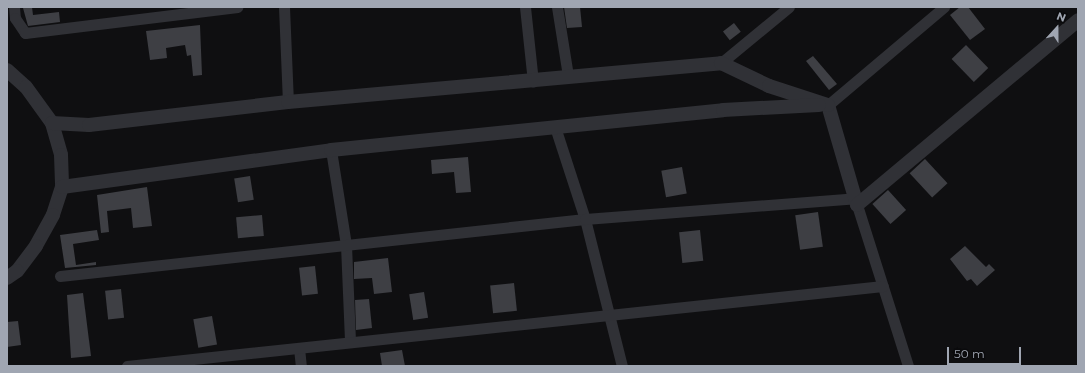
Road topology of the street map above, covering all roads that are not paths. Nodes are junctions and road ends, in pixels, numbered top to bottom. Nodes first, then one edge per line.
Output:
1 (14, 7) edge
2 (237, 7) edge
3 (284, 7) edge
4 (525, 7) edge
5 (557, 7) edge
6 (789, 7) edge
7 (944, 7) edge
8 (1078, 20) edge
9 (721, 63) junction
10 (7, 70) edge
11 (568, 76) junction
12 (533, 82) junction
13 (288, 102) junction
14 (828, 105) junction
15 (52, 123) junction
16 (556, 130) junction
17 (331, 150) junction
18 (62, 187) junction
19 (856, 202) junction
20 (585, 219) junction
21 (346, 245) junction
22 (60, 276) dead end
23 (7, 278) edge
24 (883, 286) junction
25 (609, 315) junction
26 (350, 342) junction
27 (299, 348) junction
28 (127, 366) edge
29 (301, 366) edge
30 (622, 366) edge
31 (908, 366) edge

1 - 2 street
3 - 13 street
4 - 12 street
5 - 11 street
6 - 9 street
7 - 14 street
8 - 19 street
9 - 11 street
9 - 14 street
10 - 15 street
11 - 12 street
12 - 13 street
13 - 15 street
14 - 16 street
14 - 19 street
15 - 18 street
16 - 17 street
16 - 20 street
17 - 18 street
17 - 21 street
18 - 23 street
19 - 20 street
19 - 24 street
20 - 21 street
20 - 25 street
21 - 22 street
21 - 26 street
24 - 25 street
24 - 31 street
25 - 26 street
25 - 30 street
26 - 27 street
27 - 28 street
27 - 29 street

